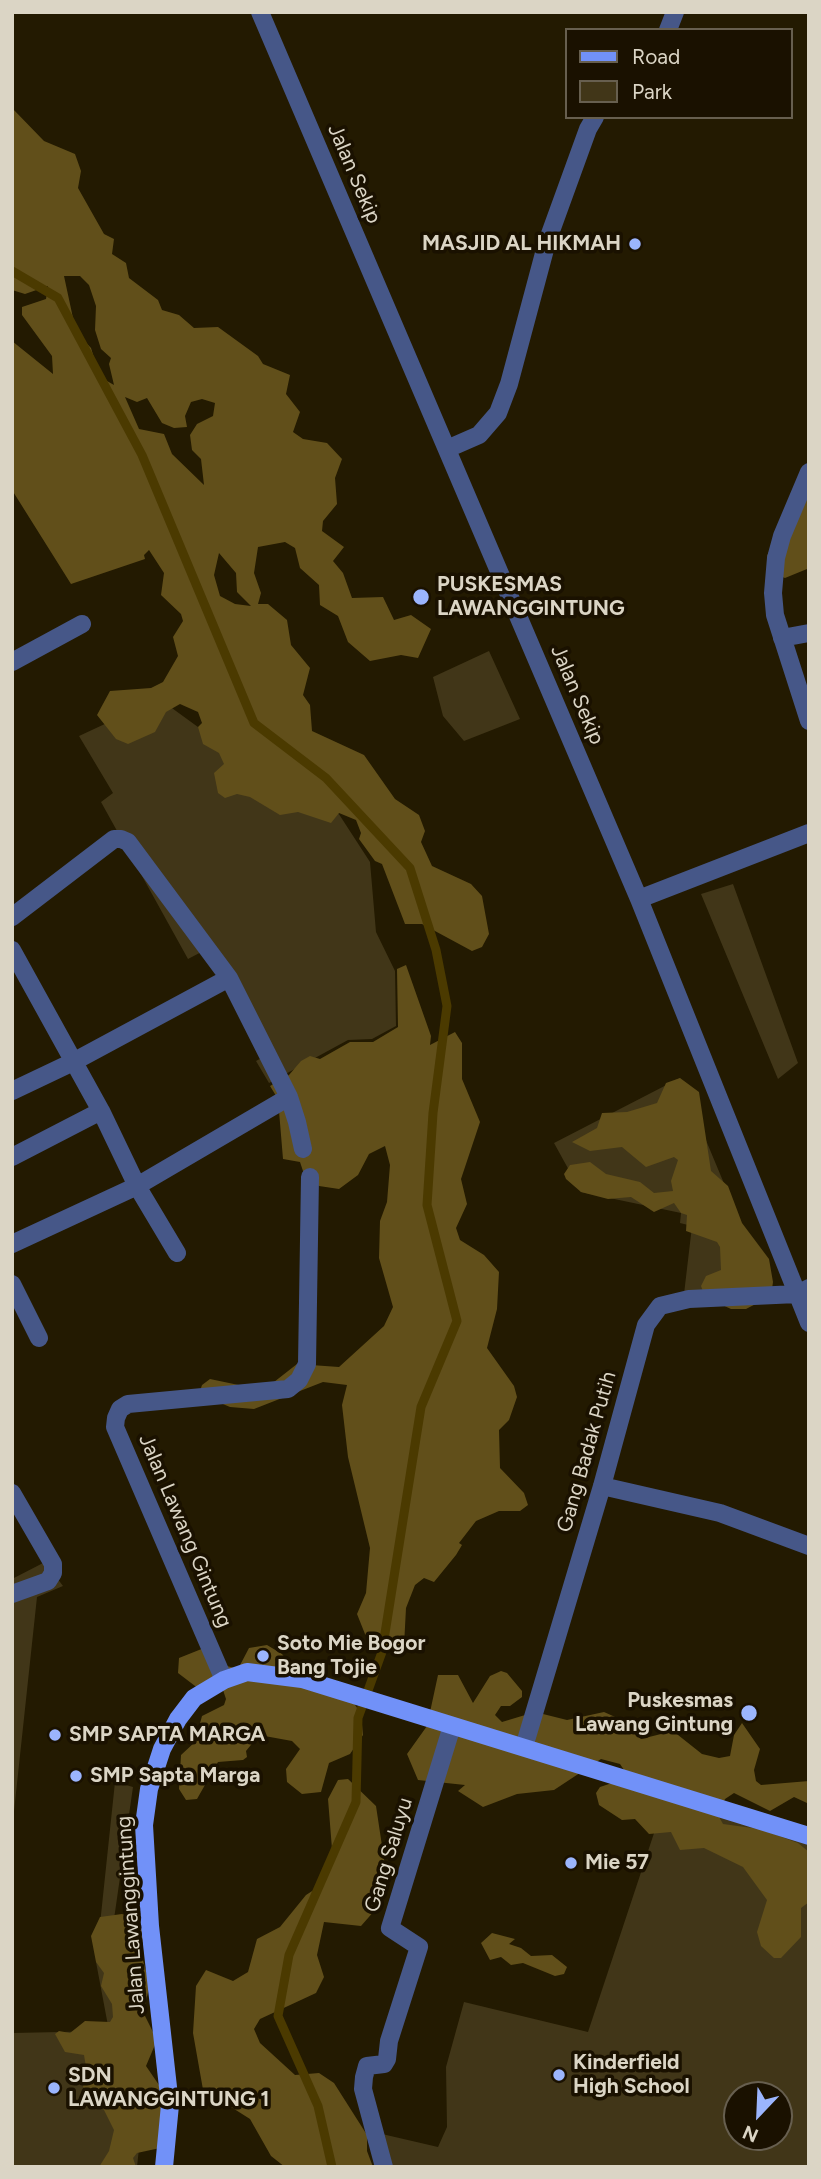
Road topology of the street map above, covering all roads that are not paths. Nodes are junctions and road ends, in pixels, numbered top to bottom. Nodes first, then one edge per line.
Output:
1 (260, 12) edge
2 (594, 119) edge
3 (447, 449) junction
4 (809, 472) edge
5 (82, 624) dead end
6 (809, 632) edge
7 (782, 638) junction
8 (12, 662) edge
9 (809, 722) edge
10 (809, 833) edge
11 (639, 899) junction
12 (12, 916) edge
13 (12, 950) edge
14 (229, 978) junction
15 (73, 1062) junction
16 (12, 1091) edge
17 (289, 1097) junction
18 (101, 1111) junction
19 (303, 1149) dead end
20 (12, 1157) edge
21 (310, 1177) dead end
22 (137, 1186) junction
23 (12, 1244) edge
24 (177, 1254) dead end
25 (12, 1284) edge
26 (803, 1291) edge
27 (809, 1323) edge
28 (39, 1338) dead end
29 (602, 1486) junction
30 (12, 1493) edge
31 (809, 1546) edge
32 (12, 1594) edge
33 (224, 1679) junction
34 (452, 1726) junction
35 (524, 1746) junction
36 (809, 1836) edge
37 (164, 2167) edge
38 (384, 2167) edge

1 - 3 street, Jalan Sekip
2 - 3 street
3 - 11 street, Jalan Sekip
4 - 7 street
5 - 8 street
6 - 7 street
7 - 9 street
10 - 11 street
11 - 26 street, Jalan Sekip
12 - 14 street
13 - 15 street
14 - 15 street
14 - 17 street
15 - 16 street
15 - 18 street
17 - 19 street
17 - 22 street
18 - 20 street
18 - 22 street
21 - 33 street, Jalan Lawang Gintung
22 - 23 street
22 - 24 street
25 - 28 street
26 - 27 street, Jalan Sekip
26 - 29 street, Gang Badak Putih
29 - 31 street
29 - 35 street, Gang Badak Putih
30 - 32 street
33 - 34 main road, Jalan Lawanggintung
33 - 37 main road, Jalan Lawanggintung
34 - 35 main road
34 - 38 street, Gang Saluyu
35 - 36 main road

